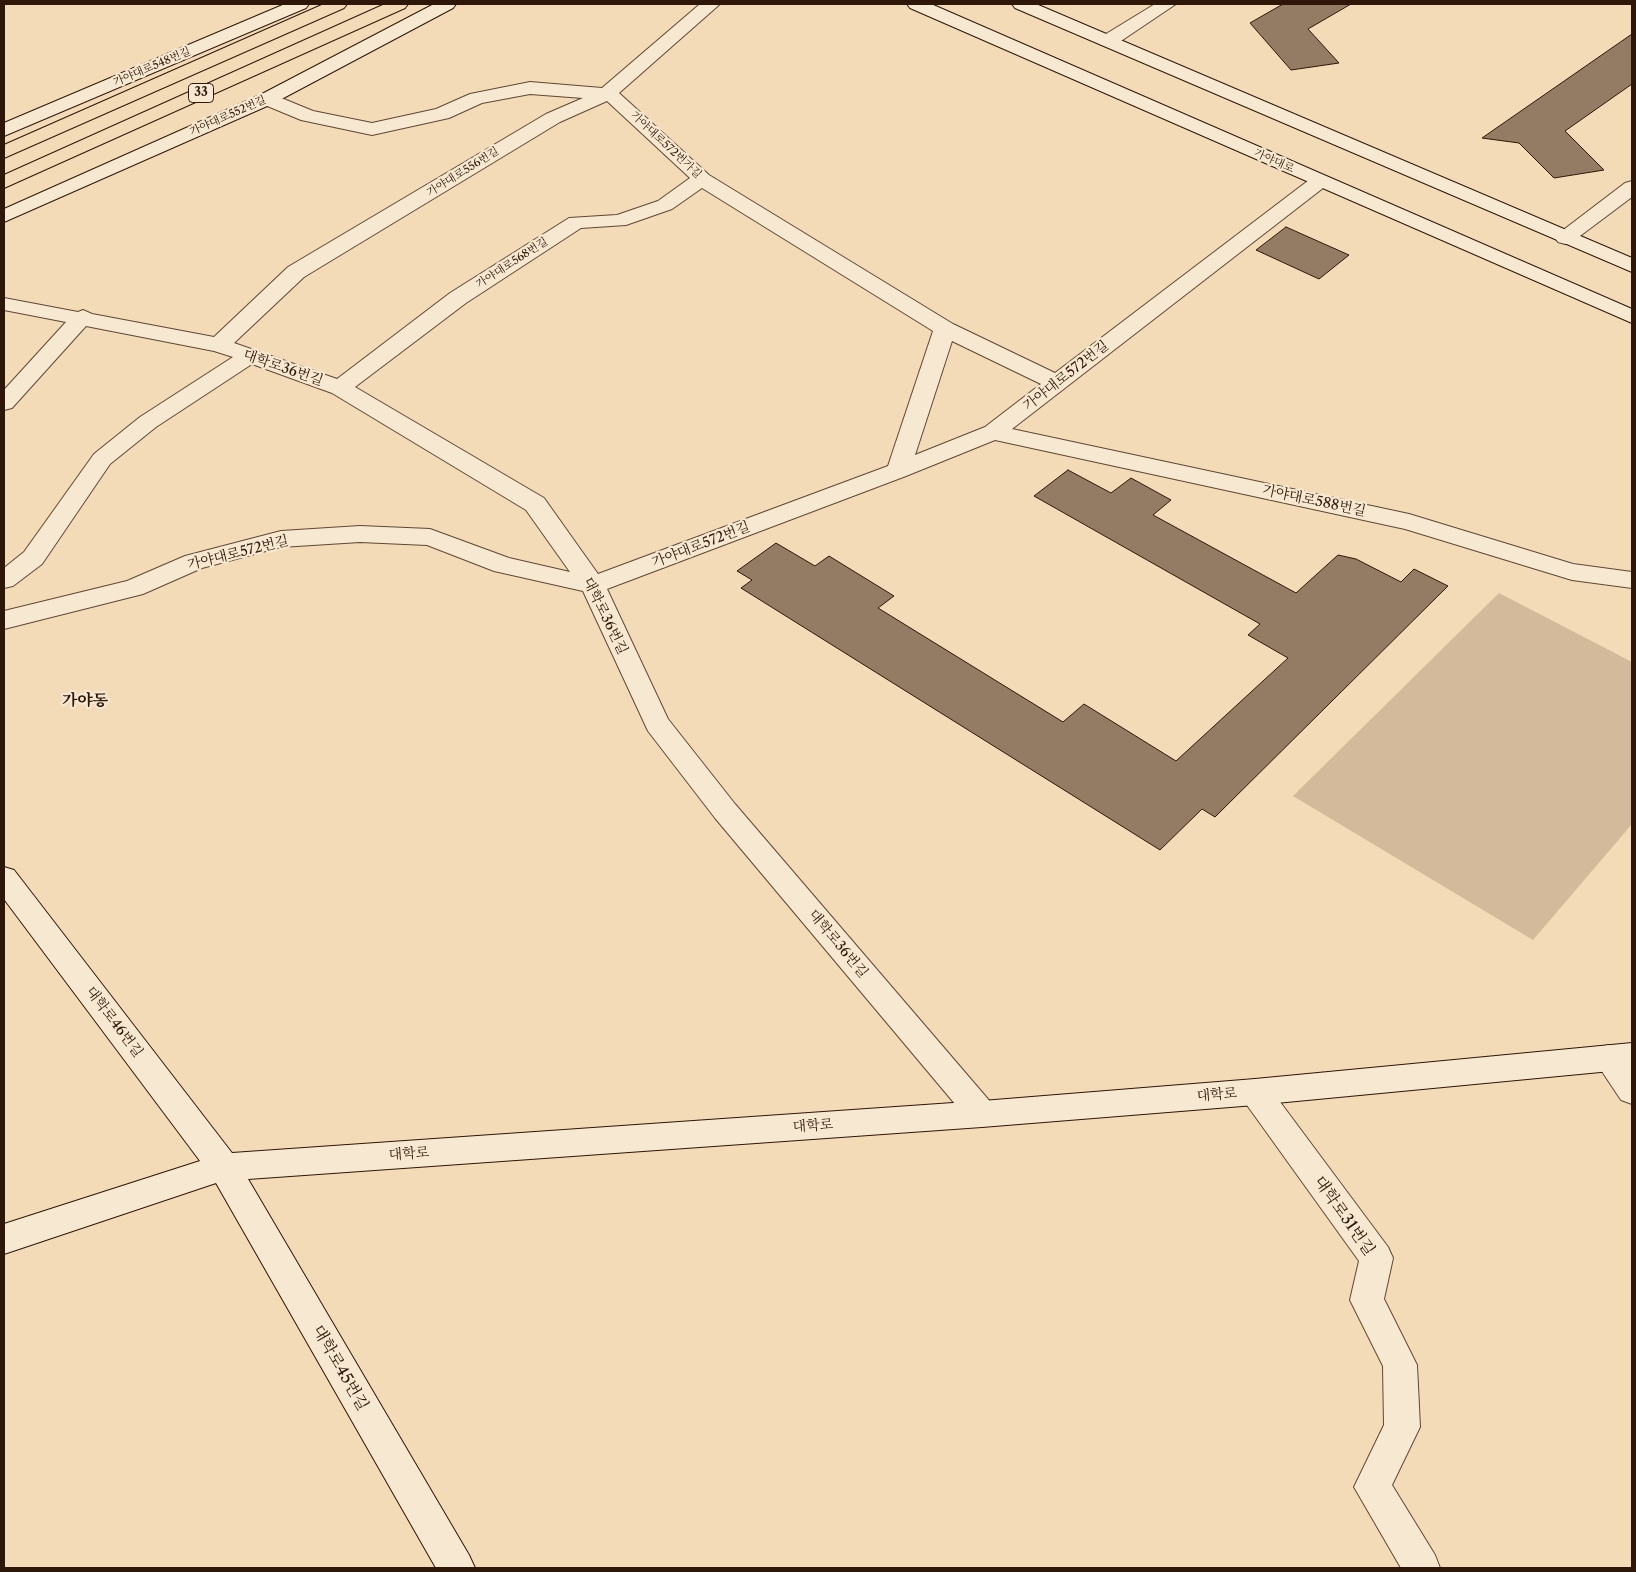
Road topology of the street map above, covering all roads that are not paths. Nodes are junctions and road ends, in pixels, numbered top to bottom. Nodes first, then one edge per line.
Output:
1 (300, 4) edge
2 (338, 4) edge
3 (399, 4) edge
4 (447, 4) edge
5 (711, 4) edge
6 (916, 4) edge
7 (1021, 4) edge
8 (1167, 4) edge
9 (1108, 42) junction
10 (607, 94) junction
11 (267, 99) junction
12 (4, 130) edge
13 (4, 152) edge
14 (702, 179) junction
15 (1320, 181) junction
16 (4, 182) edge
17 (1632, 187) edge
18 (4, 216) edge
19 (1565, 238) junction
20 (1632, 266) edge
21 (4, 304) edge
22 (1632, 317) edge
23 (83, 318) junction
24 (945, 329) junction
25 (220, 346) junction
26 (250, 356) junction
27 (1056, 382) junction
28 (340, 388) junction
29 (4, 403) edge
30 (993, 432) junction
31 (898, 471) junction
32 (4, 580) edge
33 (1632, 580) edge
34 (593, 585) junction
35 (4, 620) edge
36 (4, 878) edge
37 (1620, 1057) edge
38 (1632, 1091) edge
39 (1255, 1092) junction
40 (982, 1114) junction
41 (224, 1167) junction
42 (4, 1239) edge
43 (456, 1568) edge
44 (1422, 1568) edge

1 - 12 street, 가야대로548번길
2 - 13 highway, 33
3 - 16 highway, 33
4 - 11 street, 가야대로552번길
5 - 10 street, 가야대로556번길
6 - 15 street, 가야대로
7 - 9 street
8 - 9 street
9 - 19 street
10 - 11 street
10 - 14 street, 가야대로572번가길
10 - 25 street, 가야대로556번길
11 - 18 street, 가야대로552번길
14 - 24 street, 가야대로572번가길
14 - 28 street, 가야대로568번길
15 - 22 street, 가야대로
15 - 27 street, 가야대로572번길
17 - 19 street
19 - 20 street
21 - 23 street, 대학로36번길
23 - 25 street, 대학로36번길
23 - 29 street
24 - 27 street, 가야대로572번가길
24 - 31 street
25 - 26 street, 대학로36번길
26 - 28 street, 대학로36번길
26 - 32 street
27 - 30 street, 가야대로572번길
28 - 34 street, 대학로36번길
30 - 31 street, 가야대로572번길
30 - 33 street, 가야대로588번길
31 - 34 street, 가야대로572번길
34 - 35 street, 가야대로572번길
34 - 40 street, 대학로36번길
36 - 41 street, 대학로46번길
37 - 38 street
37 - 39 street, 대학로
39 - 40 street, 대학로
39 - 44 street, 대학로31번길
40 - 41 street, 대학로
41 - 42 street, 대학로
41 - 43 street, 대학로45번길

